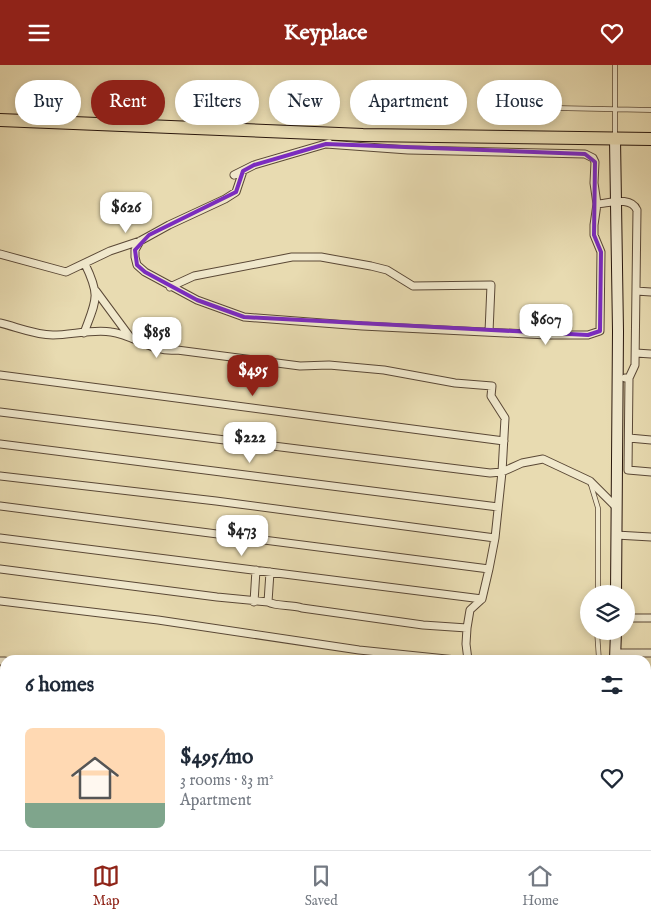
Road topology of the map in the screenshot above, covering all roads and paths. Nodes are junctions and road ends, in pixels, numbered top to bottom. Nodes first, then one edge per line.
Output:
1 (615, 65) edge
2 (562, 108) edge
3 (651, 110) edge
4 (615, 111) junction
5 (0, 120) edge
6 (363, 135) junction
7 (418, 136) junction
8 (484, 137) junction
9 (578, 139) junction
10 (615, 139) junction
11 (651, 139) edge
12 (326, 144) junction
13 (417, 150) junction
14 (483, 152) junction
15 (573, 154) junction
16 (243, 171) junction
17 (234, 175) dead end
18 (616, 202) junction
19 (597, 204) junction
20 (140, 241) junction
21 (0, 254) edge
22 (84, 264) junction
23 (170, 287) junction
24 (96, 291) junction
25 (636, 291) junction
26 (651, 292) edge
27 (0, 323) edge
28 (489, 332) junction
29 (84, 333) junction
30 (130, 337) junction
31 (636, 353) junction
32 (651, 354) edge
33 (0, 375) edge
34 (617, 377) junction
35 (629, 378) junction
36 (0, 412) edge
37 (629, 439) junction
38 (651, 440) edge
39 (504, 441) junction
40 (0, 444) edge
41 (502, 472) junction
42 (651, 472) edge
43 (0, 476) edge
44 (590, 481) junction
45 (0, 506) edge
46 (498, 507) junction
47 (616, 508) junction
48 (616, 535) junction
49 (651, 537) edge
50 (0, 538) edge
51 (495, 538) junction
52 (0, 569) edge
53 (489, 569) junction
54 (256, 570) junction
55 (270, 572) junction
56 (598, 585) edge
57 (616, 585) edge
58 (482, 599) junction
59 (0, 601) edge
60 (254, 602) junction
61 (268, 602) junction
62 (635, 618) edge
63 (651, 618) edge
64 (467, 628) junction
65 (598, 640) edge
66 (616, 640) edge
67 (651, 653) edge
68 (408, 655) edge
69 (467, 655) edge
70 (599, 655) edge
71 (615, 655) edge
72 (633, 655) edge

1 - 4 lane
2 - 4 lane
3 - 4 lane
4 - 10 lane
5 - 6 highway
6 - 7 highway
6 - 12 street
7 - 8 highway
7 - 13 street
8 - 9 highway
8 - 14 street
9 - 10 highway
9 - 15 street
10 - 11 highway
10 - 18 main road
12 - 13 street
12 - 16 street
13 - 14 street
14 - 15 street
15 - 19 street
16 - 17 street
16 - 20 street
18 - 19 street
18 - 25 street
18 - 34 main road
19 - 28 street
20 - 22 street
20 - 23 street
21 - 22 street
22 - 24 street
23 - 28 street
23 - 28 street
24 - 29 street
24 - 30 street
25 - 26 street
25 - 31 street
27 - 29 street
29 - 30 street
30 - 39 street
31 - 32 street
31 - 35 street
33 - 39 street
34 - 35 street
34 - 47 main road
35 - 37 street
36 - 41 street
37 - 38 street
37 - 42 street
39 - 41 street
40 - 46 street
41 - 44 street
41 - 46 street
43 - 51 street
44 - 47 street
44 - 56 lane
45 - 53 street
46 - 51 street
47 - 48 main road
48 - 49 street
48 - 57 main road
50 - 54 street
51 - 53 street
52 - 60 street
53 - 58 street
54 - 55 street
54 - 60 street
55 - 58 street
55 - 61 street
58 - 64 street
59 - 68 street
60 - 61 street
61 - 64 street
62 - 63 street
64 - 69 street
65 - 70 lane
66 - 71 main road
67 - 72 street

